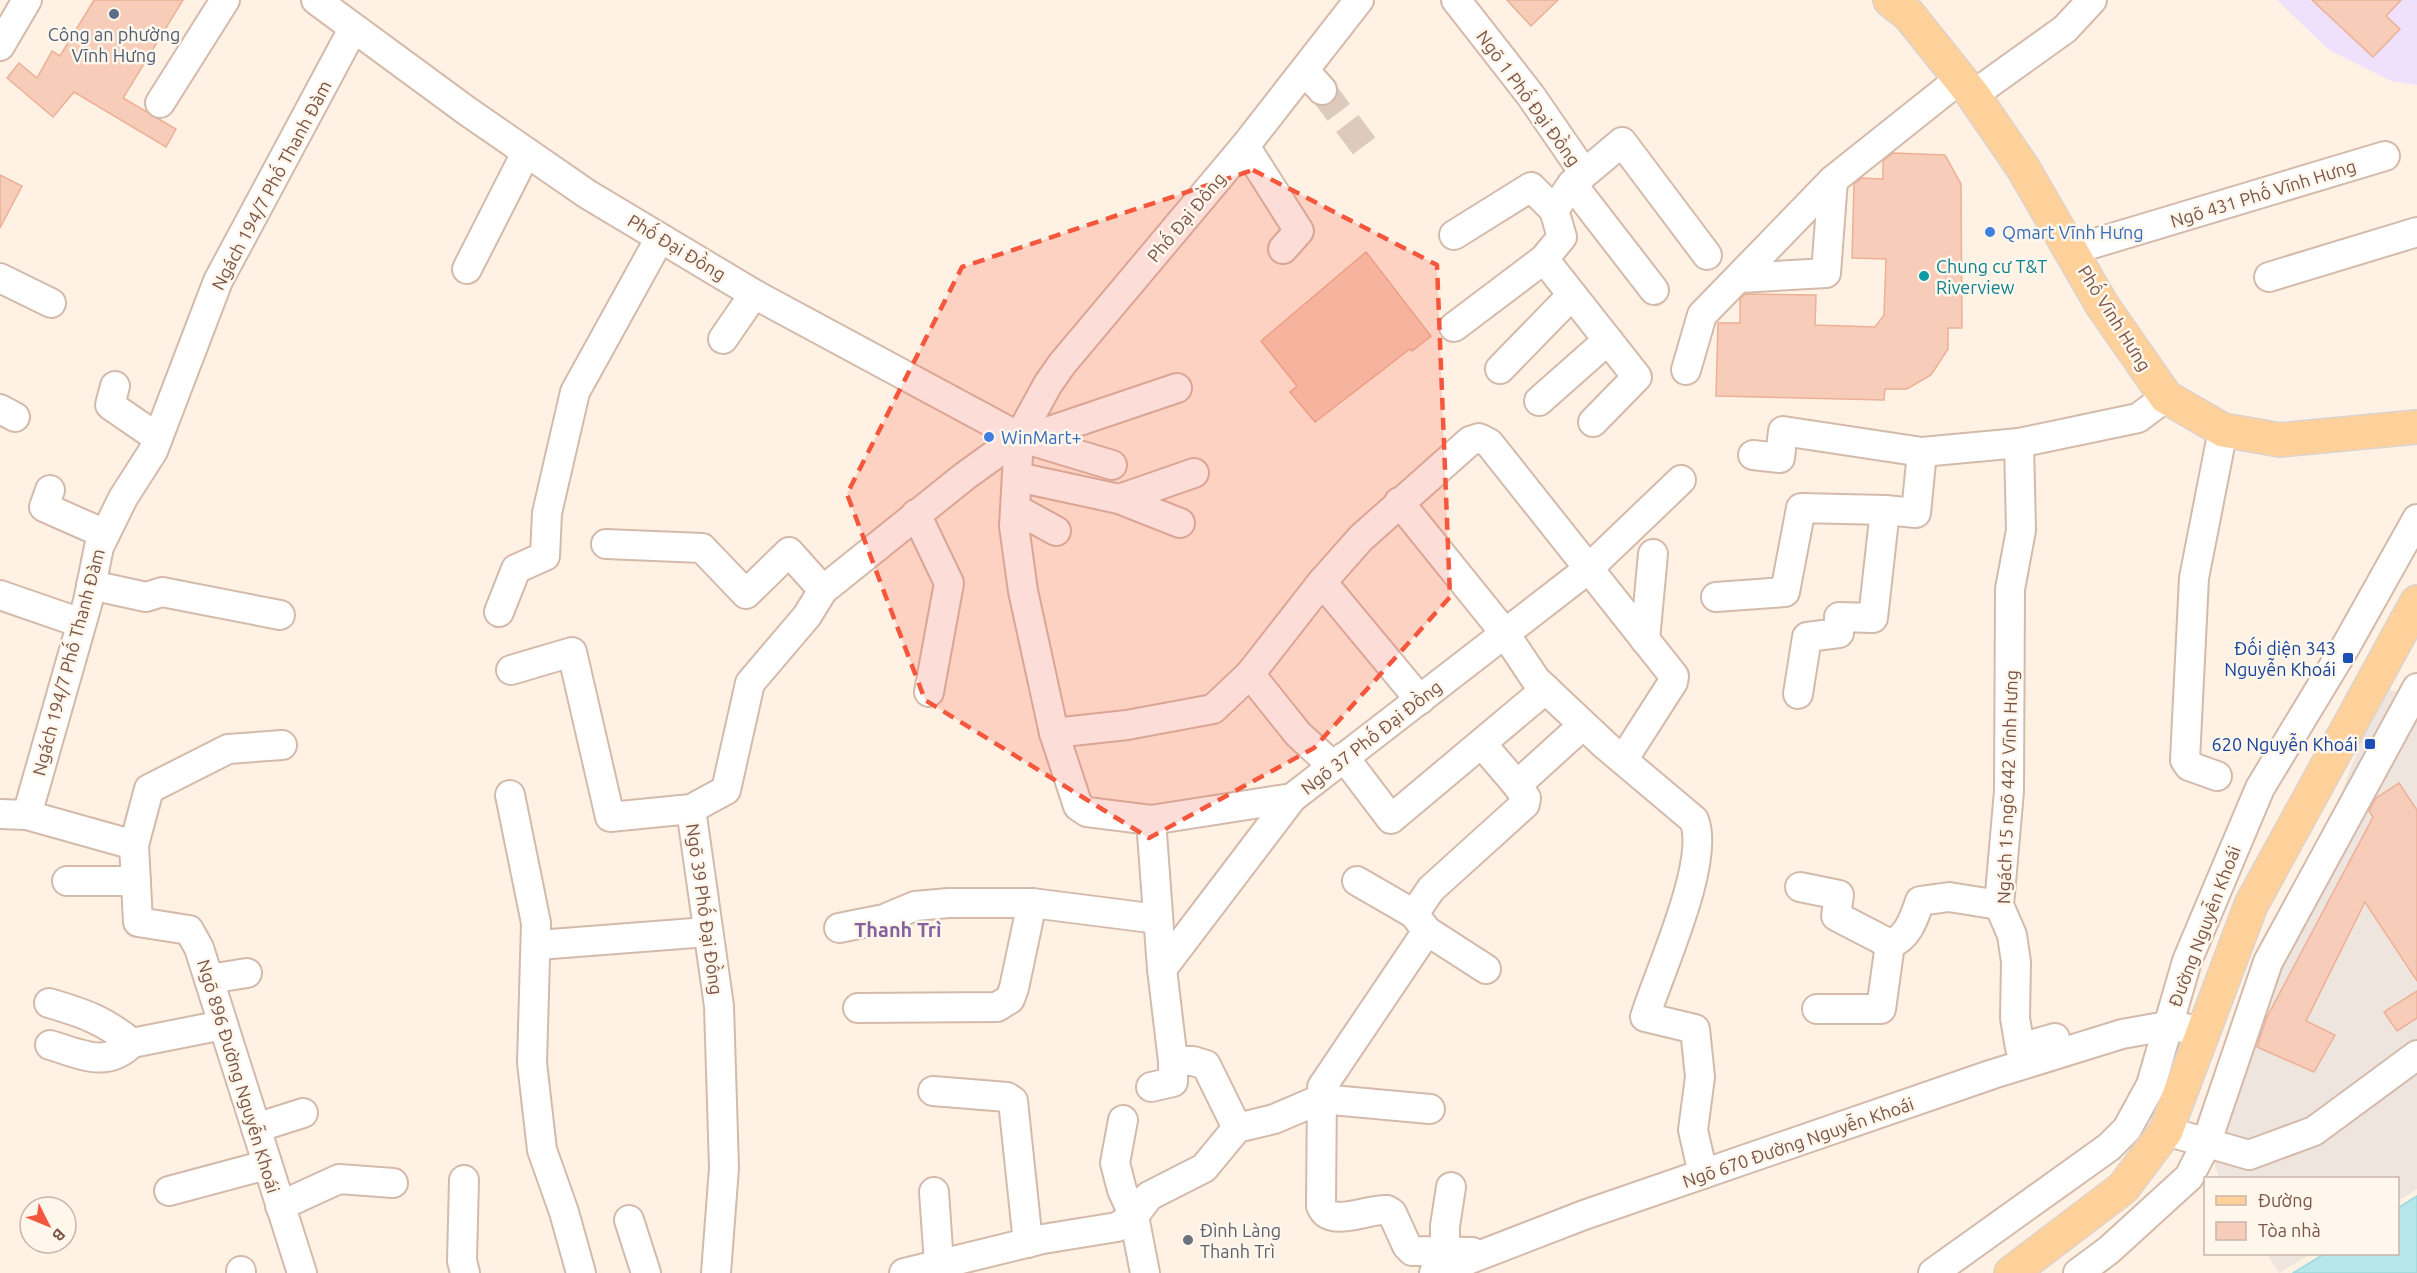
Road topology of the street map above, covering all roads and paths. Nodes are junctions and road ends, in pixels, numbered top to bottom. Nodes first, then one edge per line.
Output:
1 (27, 0) edge
2 (225, 0) edge
3 (316, 0) edge
4 (1359, 0) edge
5 (1456, 0) edge
6 (1890, 0) edge
7 (2092, 0) edge
8 (353, 29) junction
9 (0, 46) edge
10 (1967, 87) junction
11 (160, 103) dead end
12 (1245, 146) junction
13 (526, 153) junction
14 (2385, 156) dead end
15 (1578, 179) junction
16 (1833, 180) junction
17 (1554, 210) junction
18 (2417, 232) edge
19 (1454, 235) dead end
20 (660, 238) junction
21 (1283, 249) dead end
22 (2072, 250) junction
23 (1707, 255) dead end
24 (1544, 259) junction
25 (467, 269) dead end
26 (2269, 277) dead end
27 (0, 278) edge
28 (1740, 278) junction
29 (1654, 290) dead end
30 (754, 294) junction
31 (1572, 295) junction
32 (51, 303) dead end
33 (1454, 327) dead end
34 (723, 339) dead end
35 (1608, 340) junction
36 (1500, 369) dead end
37 (1686, 370) dead end
38 (115, 386) dead end
39 (1177, 388) dead end
40 (2166, 398) junction
41 (1539, 401) dead end
42 (1593, 422) dead end
43 (2417, 427) edge
44 (2223, 430) junction
45 (158, 438) junction
46 (1023, 438) junction
47 (2019, 443) junction
48 (1922, 452) junction
49 (1753, 456) dead end
50 (1113, 465) dead end
51 (1194, 473) dead end
52 (1017, 477) junction
53 (1681, 480) dead end
54 (50, 490) dead end
55 (1119, 499) junction
56 (1398, 502) junction
57 (1016, 509) junction
58 (1885, 510) junction
59 (916, 514) junction
60 (2417, 519) edge
61 (1180, 523) dead end
62 (1056, 531) dead end
63 (105, 534) junction
64 (606, 544) dead end
65 (1653, 554) dead end
66 (1587, 570) junction
67 (1322, 582) junction
68 (91, 585) junction
69 (823, 590) junction
70 (0, 595) edge
71 (1716, 597) dead end
72 (2417, 602) edge
73 (499, 612) dead end
74 (280, 615) dead end
75 (81, 623) junction
76 (1504, 632) junction
77 (1645, 640) junction
78 (512, 670) dead end
79 (1250, 674) junction
80 (2417, 688) edge
81 (1546, 690) junction
82 (929, 692) dead end
83 (1798, 694) dead end
84 (1420, 700) junction
85 (1583, 725) junction
86 (1054, 733) junction
87 (1482, 744) junction
88 (282, 745) dead end
89 (1623, 760) junction
90 (1338, 761) junction
91 (2217, 776) dead end
92 (1516, 784) junction
93 (510, 795) dead end
94 (1292, 798) junction
95 (691, 809) junction
96 (13, 815) edge
97 (1151, 820) junction
98 (135, 845) junction
99 (67, 881) dead end
100 (136, 881) junction
101 (1357, 881) dead end
102 (1800, 887) dead end
103 (1032, 903) junction
104 (1999, 905) junction
105 (1158, 919) junction
106 (1421, 923) junction
107 (839, 928) dead end
108 (707, 932) junction
109 (1890, 944) junction
110 (538, 945) junction
111 (1162, 969) junction
112 (1486, 969) dead end
113 (248, 974) dead end
114 (209, 979) junction
115 (49, 1003) dead end
116 (858, 1008) dead end
117 (1817, 1009) dead end
118 (2168, 1021) junction
119 (223, 1025) junction
120 (2202, 1030) junction
121 (132, 1043) junction
122 (50, 1045) dead end
123 (2417, 1055) edge
124 (1173, 1060) junction
125 (1151, 1086) dead end
126 (933, 1091) dead end
127 (1322, 1099) junction
128 (1430, 1109) dead end
129 (303, 1113) dead end
130 (1123, 1120) dead end
131 (256, 1128) junction
132 (1237, 1128) junction
133 (2166, 1131) junction
134 (2206, 1144) junction
135 (266, 1165) junction
136 (1703, 1173) junction
137 (464, 1180) dead end
138 (393, 1183) dead end
139 (1451, 1187) dead end
140 (169, 1191) dead end
141 (928, 1201) dead end
142 (280, 1206) junction
143 (1134, 1216) junction
144 (629, 1220) dead end
145 (1028, 1243) junction
146 (1439, 1262) edge
147 (939, 1264) junction
148 (302, 1273) edge
149 (465, 1273) edge
150 (581, 1273) edge
151 (646, 1273) edge
152 (716, 1273) edge
153 (904, 1273) edge
154 (1145, 1273) edge
155 (1933, 1273) edge
156 (2011, 1273) edge
157 (2078, 1273) edge

1 - 9 street
2 - 11 street
3 - 8 street, Phố Đại Đồng
4 - 12 street, Phố Đại Đồng
5 - 15 street, Ngõ 1 Phố Đại Đồng
6 - 10 main road, Phố Vĩnh Hưng
7 - 10 street
8 - 13 street, Phố Đại Đồng
8 - 45 street, Ngách 194/7 Phố Thanh Đàm
10 - 16 street
10 - 22 main road, Phố Vĩnh Hưng
12 - 21 street
12 - 46 street, Phố Đại Đồng
13 - 20 street, Phố Đại Đồng
13 - 25 street
14 - 22 street, Ngõ 431 Phố Vĩnh Hưng
15 - 17 street, Ngõ 1 Phố Đại Đồng
15 - 23 street
15 - 29 street
16 - 28 street
16 - 28 street
17 - 19 street
17 - 24 street
18 - 26 street
20 - 30 street, Phố Đại Đồng
20 - 73 street
22 - 40 main road, Phố Vĩnh Hưng
24 - 31 street
24 - 33 street
27 - 32 street
28 - 37 street
30 - 34 street
30 - 46 street, Phố Đại Đồng
31 - 35 street
31 - 36 street
35 - 41 street
35 - 42 street
38 - 45 street
39 - 46 street
40 - 44 main road, Phố Vĩnh Hưng
40 - 47 street
43 - 44 main road, Phố Vĩnh Hưng
44 - 91 street
45 - 63 street, Ngách 194/7 Phố Thanh Đàm
46 - 50 street
46 - 52 street, Phố Đại Đồng
46 - 59 street, Ngõ 39 Phố Đại Đồng
47 - 48 street
47 - 104 street, Ngách 15 ngõ 442 Vĩnh Hưng
48 - 49 street
48 - 58 street
51 - 55 street
52 - 55 street
52 - 57 street, Ngõ 37 Phố Đại Đồng
53 - 66 street, Ngõ 37 Phố Đại Đồng
54 - 63 street
55 - 61 street
56 - 66 street
56 - 67 street
56 - 76 street
57 - 62 street
57 - 86 street, Ngõ 37 Phố Đại Đồng
58 - 71 street
58 - 83 street
59 - 69 street, Ngõ 39 Phố Đại Đồng
59 - 82 street
60 - 118 street, Đường Nguyễn Khoái
63 - 68 street, Ngách 194/7 Phố Thanh Đàm
64 - 69 street
65 - 77 street
66 - 76 street, Ngõ 37 Phố Đại Đồng
66 - 77 street
67 - 79 street
67 - 84 street
68 - 74 street
68 - 75 street, Ngách 194/7 Phố Thanh Đàm
69 - 95 street, Ngõ 39 Phố Đại Đồng
70 - 75 street
72 - 120 main road, Đường Nguyễn Khoái
75 - 96 street, Ngách 194/7 Phố Thanh Đàm
76 - 81 street
76 - 84 street, Ngõ 37 Phố Đại Đồng
77 - 89 street
78 - 95 street
79 - 86 street
79 - 90 street
80 - 134 street
81 - 85 street
81 - 87 street
84 - 90 street, Ngõ 37 Phố Đại Đồng
85 - 89 street
85 - 92 street
86 - 97 street, Ngõ 37 Phố Đại Đồng
87 - 90 street
87 - 92 street
88 - 98 street
89 - 136 street
90 - 94 street, Ngõ 37 Phố Đại Đồng
92 - 106 street
93 - 110 street
94 - 97 street, Ngõ 37 Phố Đại Đồng
94 - 111 street
95 - 108 street, Ngõ 39 Phố Đại Đồng
96 - 98 street
97 - 105 street
98 - 100 street
99 - 100 street
100 - 114 street, Ngõ 896 Đường Nguyễn Khoái
101 - 106 street
102 - 109 street
103 - 105 street
103 - 107 street
103 - 116 street
104 - 109 street
104 - 118 street, Ngách 15 ngõ 442 Vĩnh Hưng
105 - 111 street
106 - 112 street
106 - 127 street
108 - 110 street
108 - 152 street, Ngõ 39 Phố Đại Đồng
109 - 117 street
110 - 150 street
111 - 124 street
113 - 114 street
114 - 119 street, Ngõ 896 Đường Nguyễn Khoái
115 - 121 street
118 - 120 street
118 - 136 street, Ngõ 670 Đường Nguyễn Khoái
118 - 155 street, Đường Nguyễn Khoái
119 - 121 street
119 - 131 street, Ngõ 896 Đường Nguyễn Khoái
120 - 133 main road, Đường Nguyễn Khoái
121 - 122 street
123 - 134 street
124 - 125 street
124 - 132 street
126 - 145 street
127 - 128 street
127 - 132 street
127 - 146 street
129 - 131 street
130 - 143 street
131 - 135 street, Ngõ 896 Đường Nguyễn Khoái
132 - 143 street
133 - 134 street
133 - 156 main road, Đường Nguyễn Khoái
134 - 157 street
135 - 140 street
135 - 142 street, Ngõ 896 Đường Nguyễn Khoái
136 - 146 street, Ngõ 670 Đường Nguyễn Khoái
137 - 149 street
138 - 142 street
139 - 146 street
141 - 147 street
142 - 148 street, Ngõ 896 Đường Nguyễn Khoái
143 - 145 street
143 - 154 street
144 - 151 street
145 - 147 street
147 - 153 street

